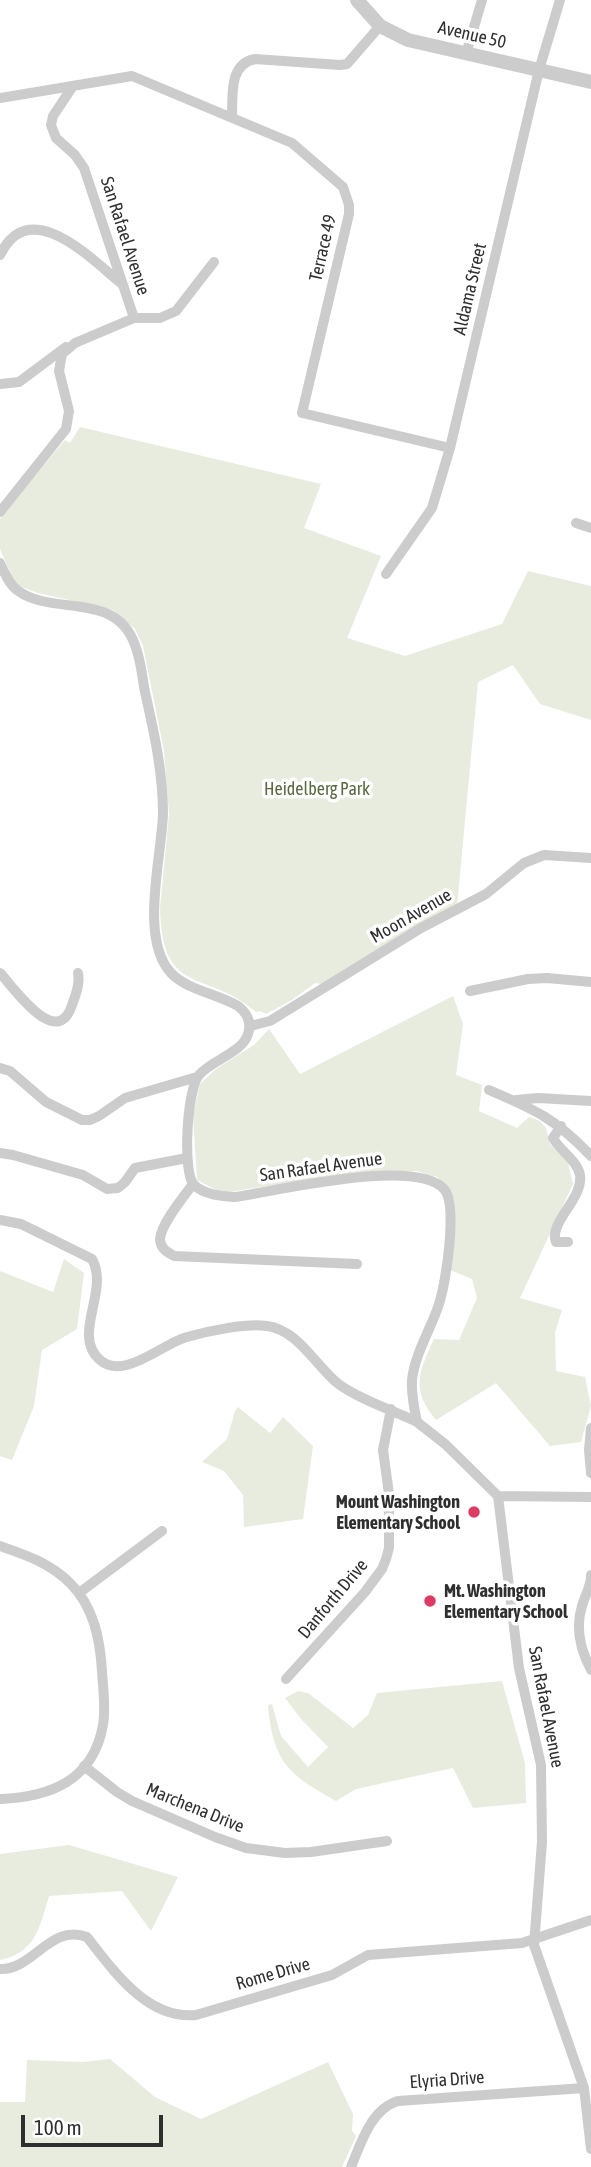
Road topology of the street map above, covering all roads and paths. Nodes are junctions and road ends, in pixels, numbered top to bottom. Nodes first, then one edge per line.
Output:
1 (358, 0) edge
2 (482, 0) edge
3 (560, 0) edge
4 (380, 26) junction
5 (466, 54) junction
6 (540, 70) junction
7 (591, 82) edge
8 (73, 86) junction
9 (0, 99) edge
10 (232, 118) junction
11 (0, 255) edge
12 (214, 262) dead end
13 (122, 284) junction
14 (134, 318) junction
15 (75, 343) junction
16 (0, 384) edge
17 (450, 448) junction
18 (0, 512) edge
19 (576, 523) dead end
20 (591, 528) edge
21 (0, 563) edge
22 (386, 574) dead end
23 (591, 858) edge
24 (0, 973) edge
25 (78, 973) dead end
26 (591, 982) edge
27 (470, 991) dead end
28 (250, 1026) junction
29 (0, 1068) edge
30 (197, 1077) junction
31 (489, 1090) dead end
32 (513, 1101) junction
33 (591, 1101) edge
34 (561, 1126) junction
35 (0, 1153) edge
36 (591, 1156) edge
37 (187, 1158) junction
38 (193, 1184) junction
39 (0, 1220) edge
40 (568, 1242) dead end
41 (357, 1264) dead end
42 (391, 1409) junction
43 (417, 1422) junction
44 (591, 1428) edge
45 (591, 1473) edge
46 (498, 1496) junction
47 (591, 1497) edge
48 (162, 1531) dead end
49 (0, 1546) edge
50 (591, 1575) edge
51 (79, 1593) junction
52 (591, 1671) edge
53 (286, 1679) dead end
54 (85, 1766) junction
55 (0, 1799) edge
56 (387, 1841) dead end
57 (591, 1920) edge
58 (533, 1939) junction
59 (0, 1969) edge
60 (584, 2088) junction
61 (591, 2149) edge
62 (351, 2167) edge

1 - 4 street, Avenue 50
2 - 5 street
3 - 6 street, Aldama Street
4 - 5 street, Avenue 50
4 - 10 street
5 - 6 street, Avenue 50
6 - 7 street, Avenue 50
6 - 17 street, Aldama Street
8 - 9 street, Terrace 49
8 - 10 street, Terrace 49
8 - 13 street, San Rafael Avenue
10 - 17 street, Terrace 49
11 - 13 street
12 - 14 street
13 - 14 street, San Rafael Avenue
14 - 15 street, San Rafael Avenue
15 - 16 street, San Rafael Avenue
15 - 18 street
17 - 22 street, Aldama Street
19 - 20 street
21 - 28 street
23 - 28 street, Moon Avenue
24 - 25 street
26 - 27 street
28 - 30 street
29 - 30 street
30 - 37 street
31 - 32 street
32 - 33 street
32 - 34 street
34 - 36 street
34 - 40 street
35 - 37 street
37 - 38 street
38 - 41 street
38 - 43 street, San Rafael Avenue
39 - 42 street
42 - 43 street
42 - 53 street, Danforth Drive
43 - 46 street
44 - 45 street
46 - 47 street
46 - 58 street, San Rafael Avenue
48 - 51 street
49 - 51 street
50 - 52 street
51 - 54 street
54 - 55 street
54 - 56 street, Marchena Drive
57 - 58 street, Rome Drive
58 - 59 street, Rome Drive
58 - 60 street, San Rafael Avenue
60 - 61 street, San Rafael Avenue
60 - 62 street, Elyria Drive

